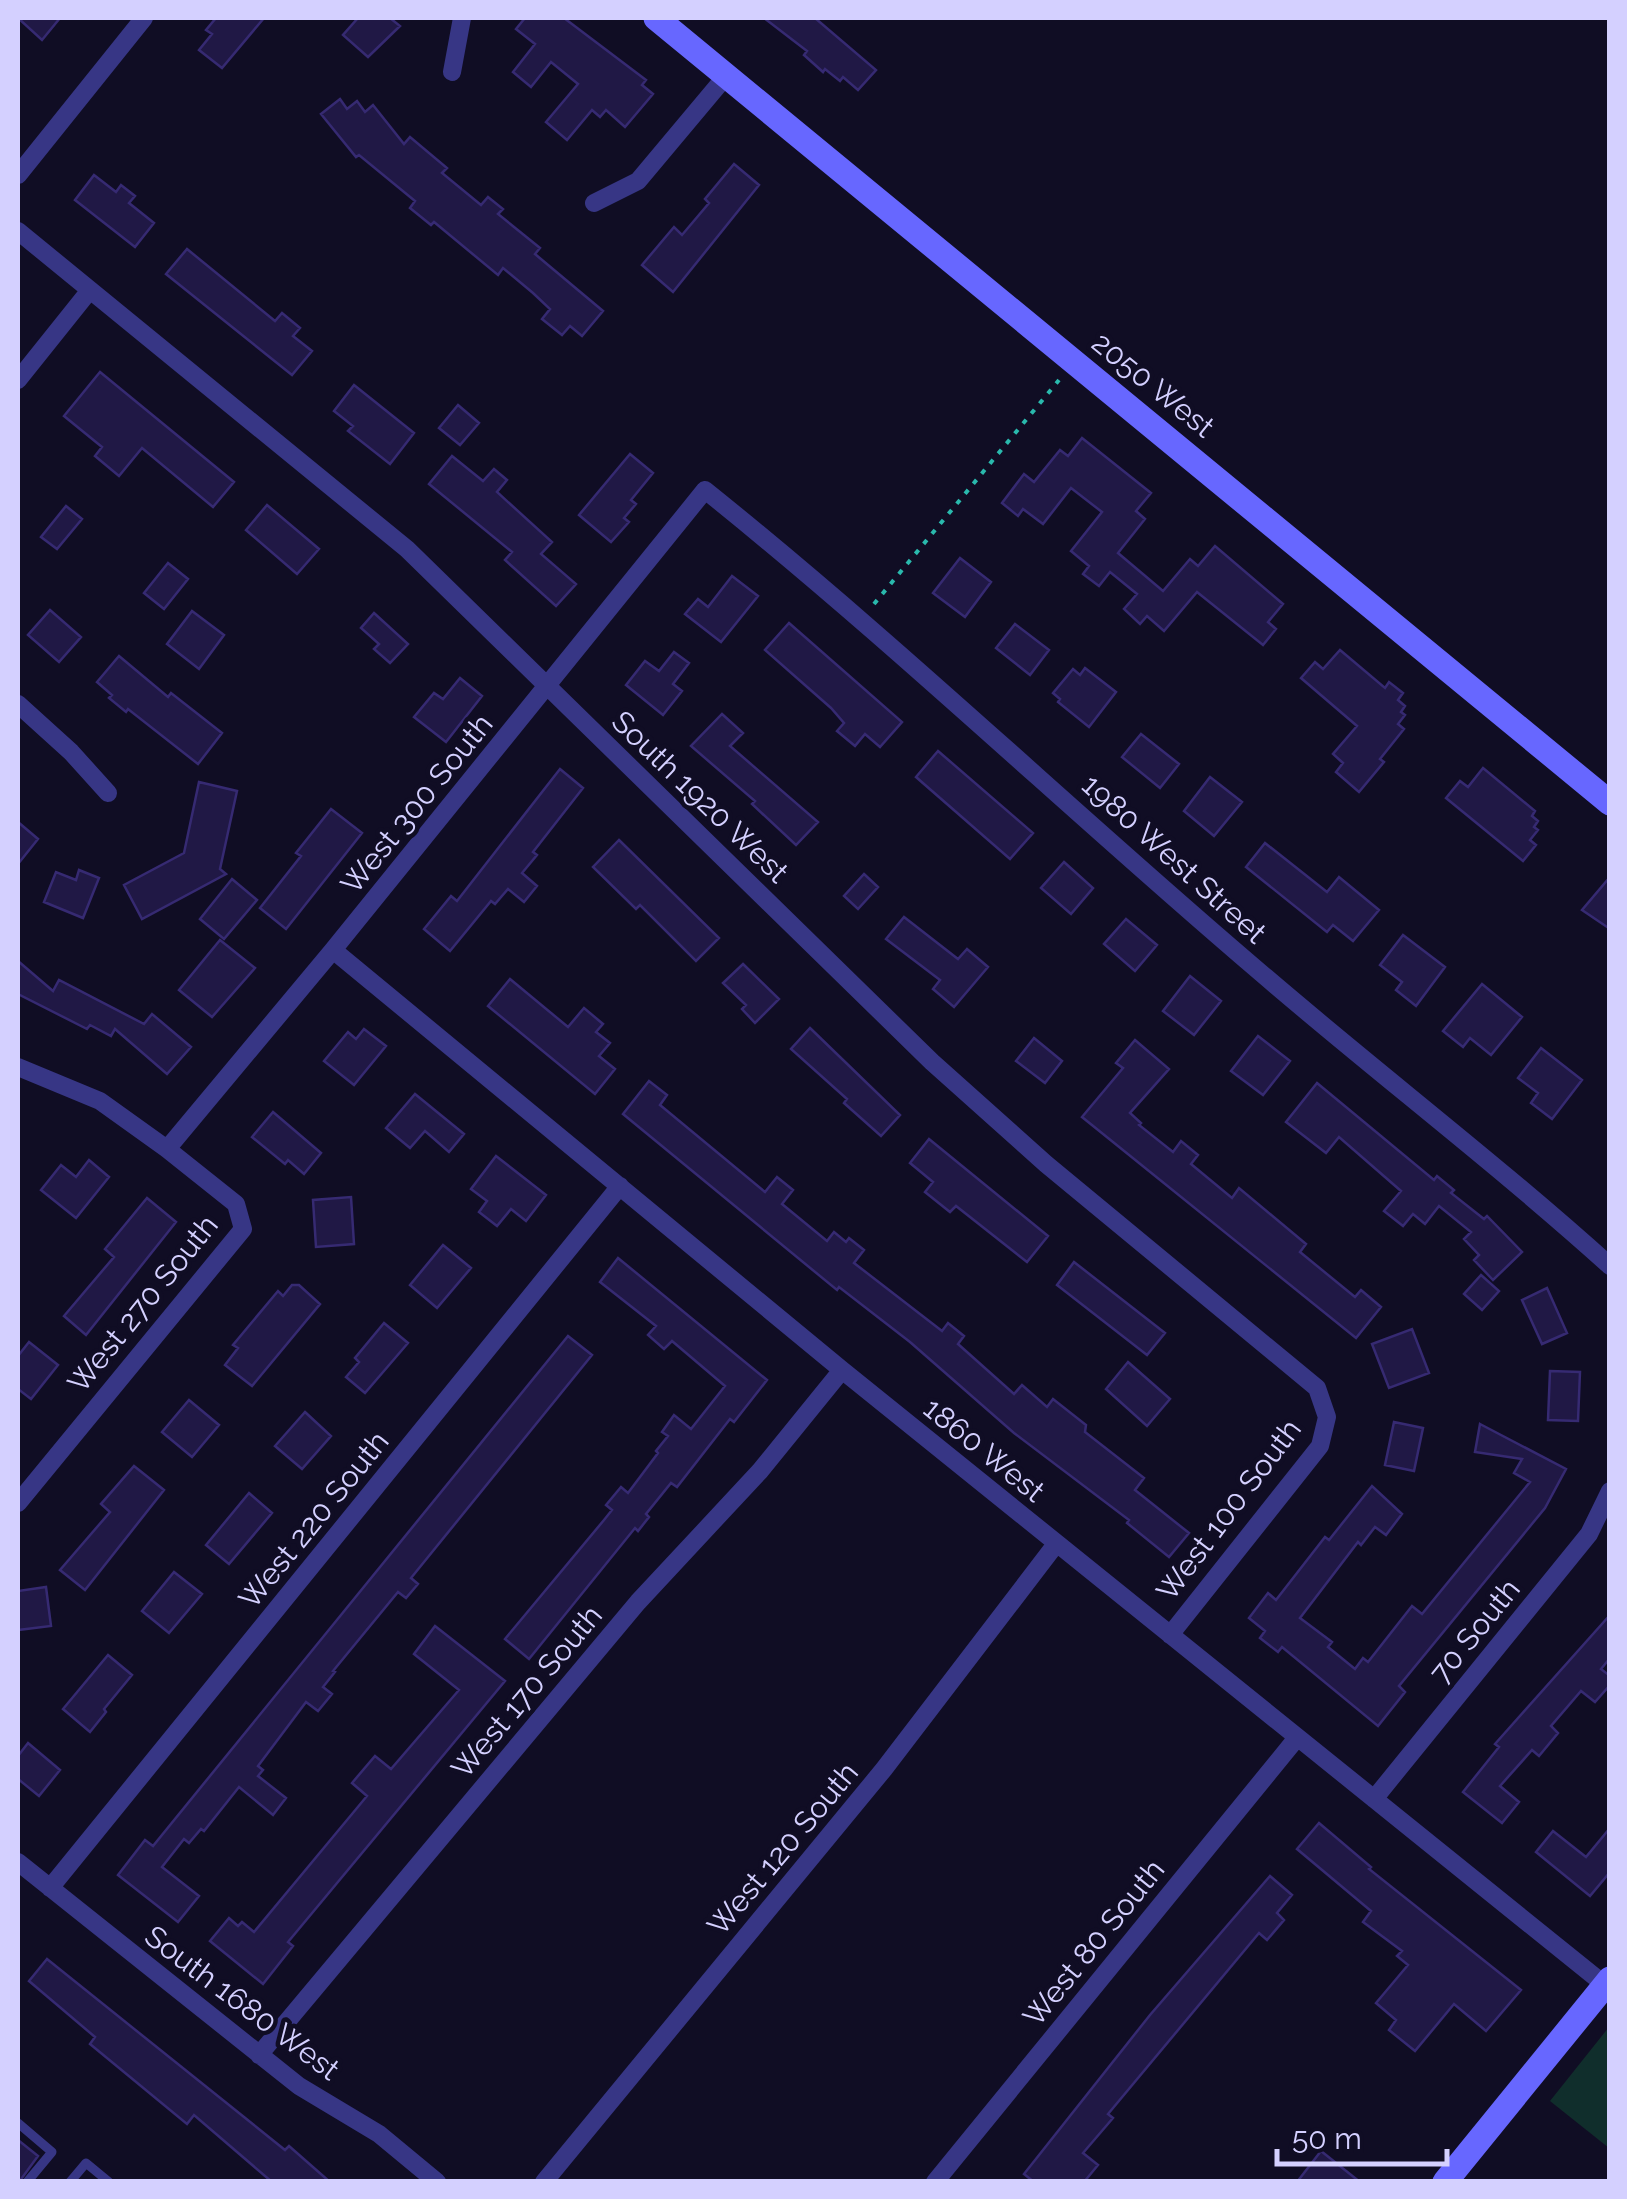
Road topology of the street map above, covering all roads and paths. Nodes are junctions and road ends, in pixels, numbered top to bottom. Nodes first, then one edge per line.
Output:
1 (144, 18) edge
2 (462, 18) edge
3 (656, 18) edge
4 (452, 72) dead end
5 (726, 76) junction
6 (18, 175) edge
7 (594, 204) dead end
8 (18, 231) edge
9 (90, 290) junction
10 (1074, 362) junction
11 (18, 380) edge
12 (706, 490) joint
13 (861, 619) junction
14 (548, 687) junction
15 (18, 704) edge
16 (108, 793) dead end
17 (1610, 802) edge
18 (333, 950) junction
19 (18, 1067) edge
20 (167, 1149) junction
21 (620, 1186) junction
22 (1610, 1266) edge
23 (842, 1370) junction
24 (1326, 1416) joint
25 (1610, 1491) edge
26 (18, 1503) edge
27 (1056, 1544) junction
28 (1170, 1635) junction
29 (1296, 1739) junction
30 (1374, 1799) junction
31 (18, 1862) edge
32 (50, 1888) junction
33 (1607, 1982) edge
34 (259, 2055) junction
35 (18, 2123) edge
36 (27, 2182) edge
37 (70, 2182) edge
38 (108, 2182) edge
39 (437, 2182) edge
40 (544, 2182) edge
41 (934, 2182) edge
42 (1445, 2182) edge

1 - 6 street
2 - 4 street
3 - 5 street, 2050 West
5 - 7 street
5 - 10 street, 2050 West
8 - 9 street, South 1920 West
9 - 11 street
9 - 14 street, South 1920 West
10 - 13 path
10 - 17 street, 2050 West
12 - 13 street, 1980 West Street
12 - 14 street, West 300 South
13 - 22 street, 1980 West Street
14 - 18 street, West 300 South
14 - 24 street, South 1920 West
15 - 16 street
18 - 20 street, West 300 South
18 - 21 street, 1860 West
19 - 20 street
20 - 26 street, West 270 South
21 - 23 street, 1860 West
21 - 32 street, West 220 South
23 - 27 street, 1860 West
23 - 34 street, West 170 South
24 - 28 street, West 100 South
25 - 30 street, 70 South
27 - 28 street, 1860 West
27 - 40 street, West 120 South
28 - 29 street, 1860 West
29 - 30 street, 1860 West
29 - 41 street, West 80 South
30 - 33 street, 1860 West
31 - 32 street, South 1680 West
32 - 34 street, South 1680 West
33 - 42 street
34 - 39 street, South 1680 West
35 - 36 lane
37 - 38 lane

